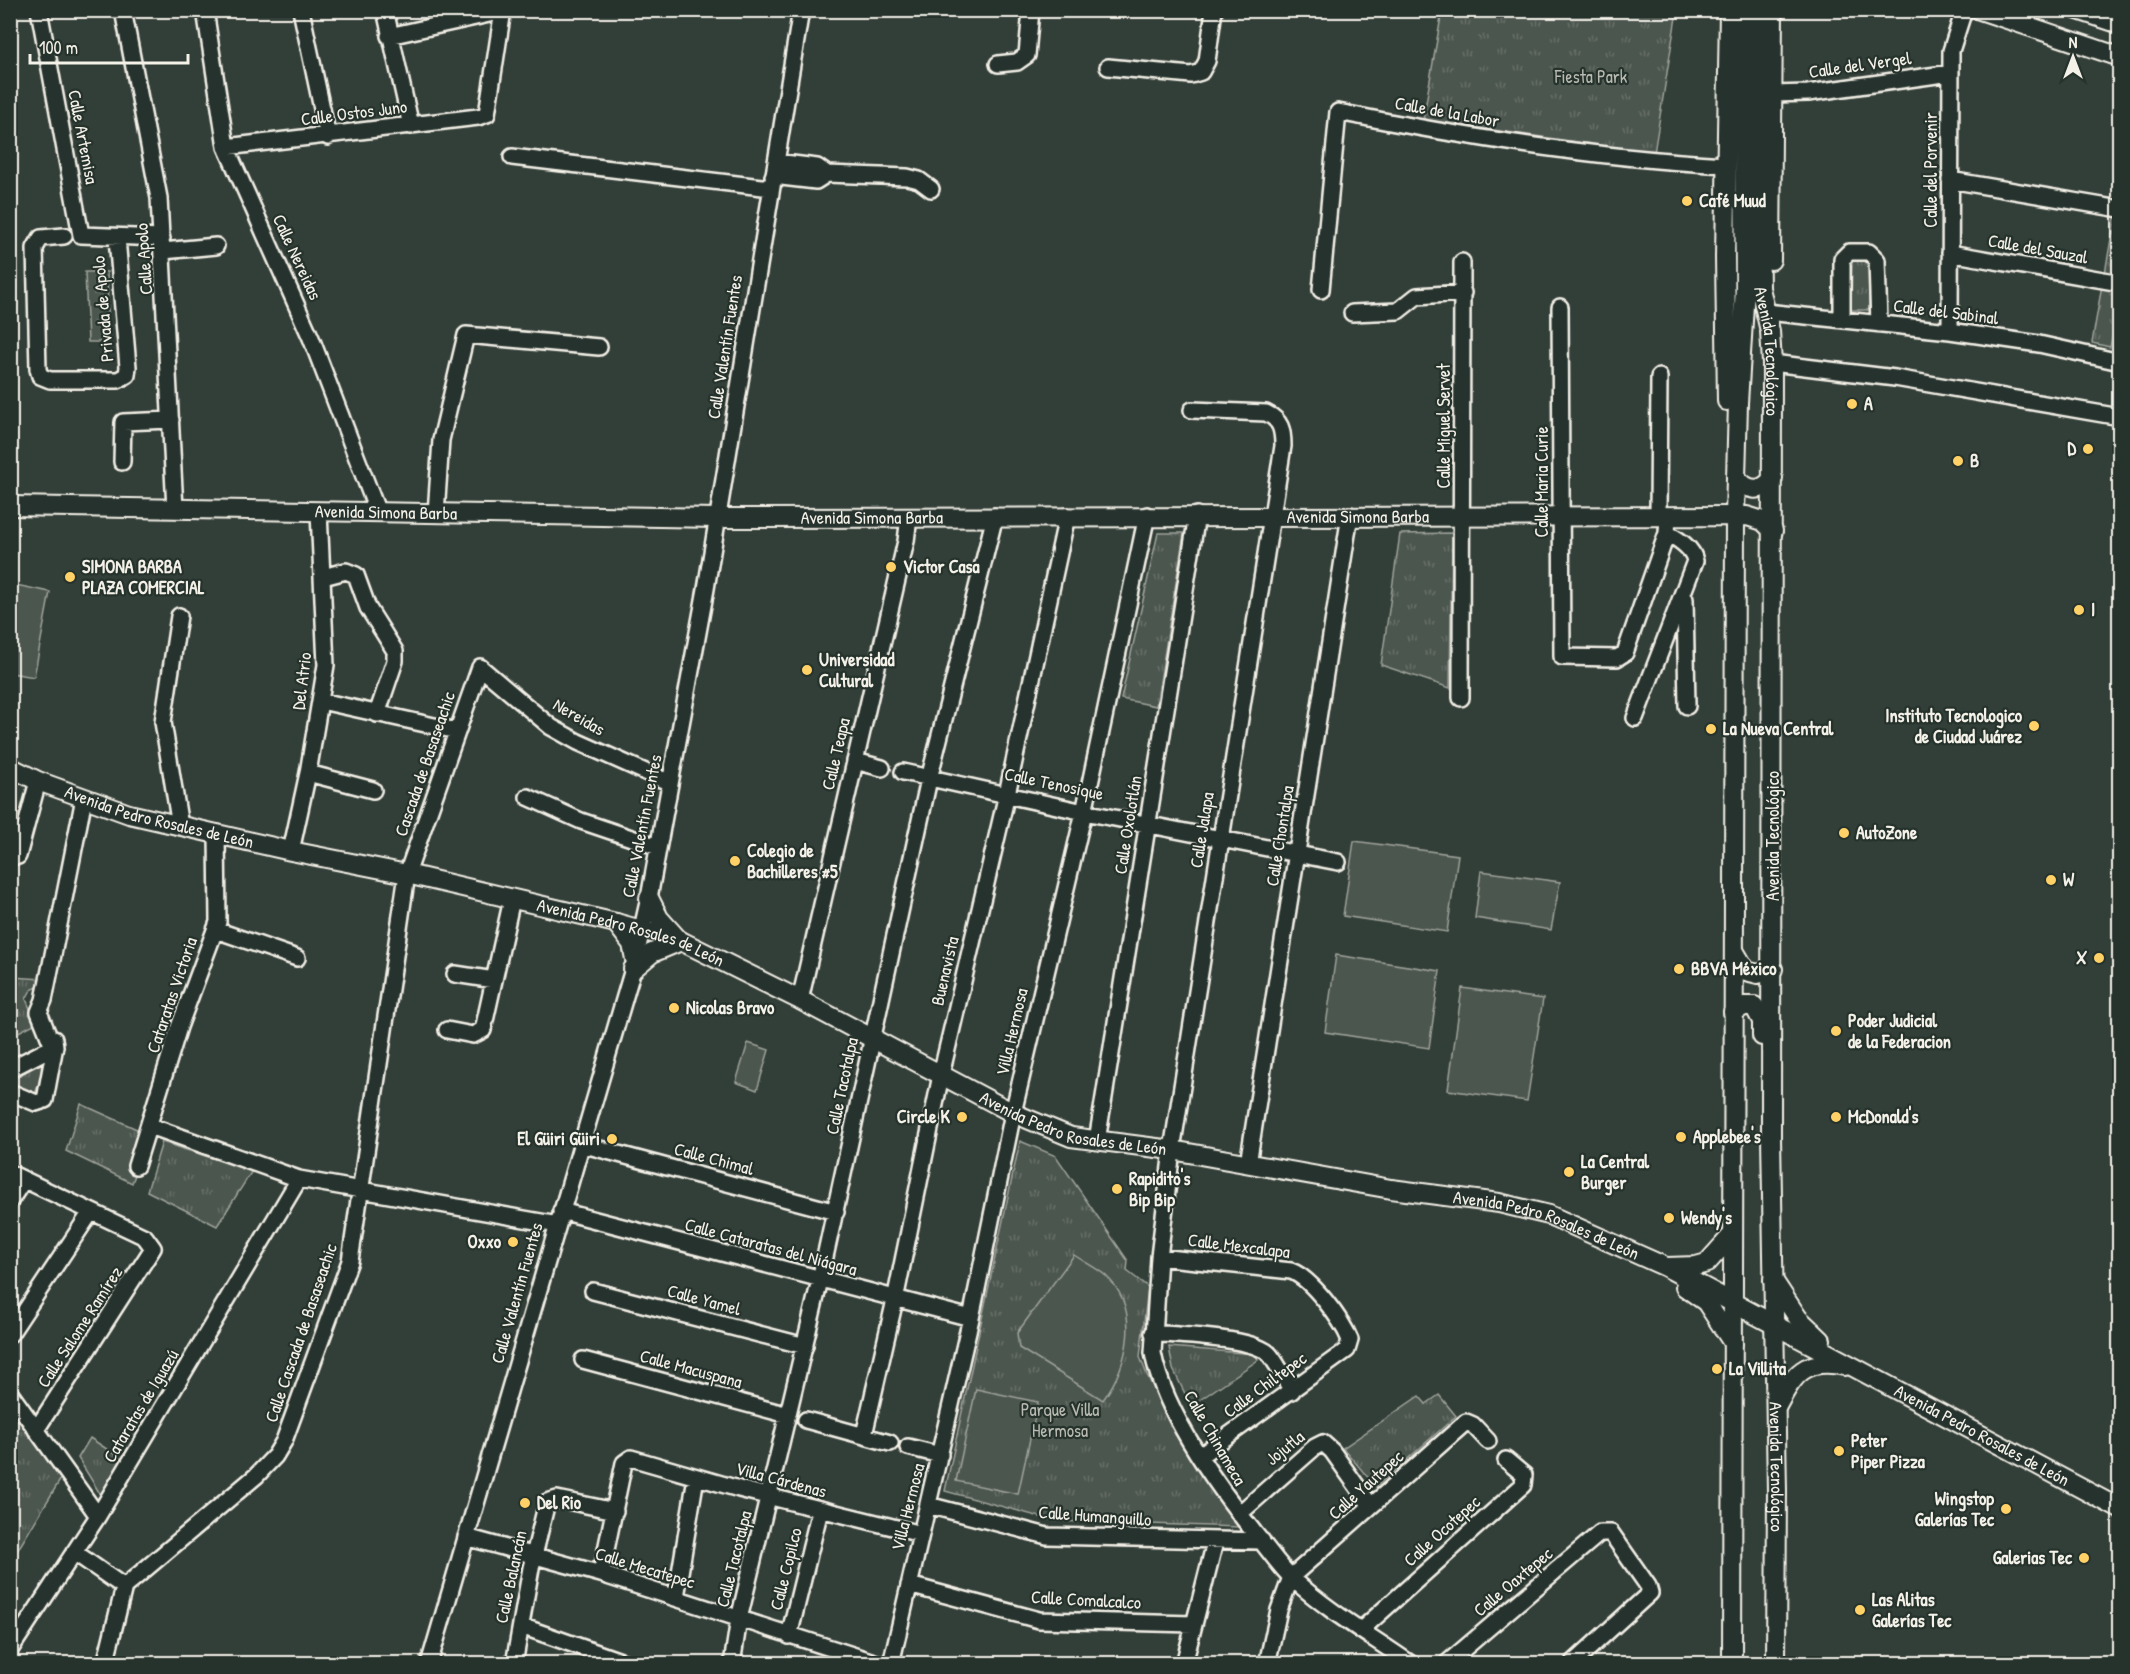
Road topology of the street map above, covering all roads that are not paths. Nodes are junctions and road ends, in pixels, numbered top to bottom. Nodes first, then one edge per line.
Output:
1 (39, 10) edge
2 (123, 10) edge
3 (205, 10) edge
4 (301, 10) edge
5 (385, 10) edge
6 (801, 10) edge
7 (1031, 10) edge
8 (1214, 10) edge
9 (1729, 10) edge
10 (1743, 10) edge
11 (1756, 10) edge
12 (1773, 10) edge
13 (1964, 10) edge
14 (1980, 10) edge
15 (2078, 10) edge
16 (503, 11) edge
17 (2120, 24) edge
18 (389, 36) junction
19 (2120, 57) edge
20 (998, 64) dead end
21 (1108, 66) dead end
22 (1951, 73) junction
23 (1773, 94) junction
24 (411, 126) junction
25 (328, 137) junction
26 (226, 147) junction
27 (512, 157) dead end
28 (1726, 165) junction
29 (773, 175) junction
30 (1950, 180) junction
31 (931, 189) dead end
32 (2120, 209) edge
33 (64, 236) dead end
34 (117, 238) junction
35 (163, 244) junction
36 (216, 246) dead end
37 (1950, 253) junction
38 (1462, 262) dead end
39 (2120, 283) edge
40 (1752, 288) junction
41 (1321, 290) dead end
42 (1463, 293) junction
43 (1560, 308) dead end
44 (1766, 312) junction
45 (1352, 313) dead end
46 (1842, 319) junction
47 (1879, 324) junction
48 (1950, 331) junction
49 (598, 347) dead end
50 (2120, 362) edge
51 (1772, 363) junction
52 (1659, 377) dead end
53 (1192, 410) dead end
54 (2120, 417) edge
55 (171, 420) junction
56 (122, 462) dead end
57 (1736, 477) junction
58 (1773, 478) junction
59 (10, 506) edge
60 (175, 509) junction
61 (319, 512) junction
62 (378, 513) junction
63 (436, 514) junction
64 (1147, 515) junction
65 (1197, 515) junction
66 (1350, 515) junction
67 (1463, 515) junction
68 (995, 516) junction
69 (1067, 516) junction
70 (1273, 516) junction
71 (1562, 516) junction
72 (1735, 516) junction
73 (909, 517) junction
74 (717, 518) junction
75 (1664, 522) junction
76 (1773, 531) junction
77 (323, 577) junction
78 (1685, 590) junction
79 (179, 616) dead end
80 (480, 668) joint
81 (1461, 698) dead end
82 (321, 701) junction
83 (1687, 706) dead end
84 (377, 714) junction
85 (1635, 718) dead end
86 (457, 731) junction
87 (855, 761) junction
88 (10, 767) edge
89 (882, 768) dead end
90 (903, 772) dead end
91 (308, 773) junction
92 (929, 779) junction
93 (38, 781) junction
94 (670, 783) junction
95 (373, 790) dead end
96 (1007, 794) junction
97 (528, 797) dead end
98 (84, 798) junction
99 (1084, 812) junction
100 (1148, 824) junction
101 (180, 826) junction
102 (217, 833) junction
103 (17, 834) edge
104 (1220, 837) junction
105 (658, 847) junction
106 (291, 851) junction
107 (1297, 855) junction
108 (18, 856) dead end
109 (1338, 862) dead end
110 (407, 874) junction
111 (649, 898) junction
112 (512, 899) junction
113 (616, 923) junction
114 (642, 929) junction
115 (216, 930) junction
116 (681, 941) junction
117 (1734, 948) junction
118 (297, 958) dead end
119 (634, 964) junction
120 (1773, 969) junction
121 (454, 974) dead end
122 (494, 980) junction
123 (800, 1000) junction
124 (1733, 1012) junction
125 (447, 1030) dead end
126 (872, 1039) junction
127 (54, 1046) junction
128 (10, 1070) edge
129 (941, 1075) junction
130 (10, 1092) edge
131 (1013, 1113) junction
132 (150, 1126) junction
133 (1097, 1141) junction
134 (581, 1144) junction
135 (1172, 1150) junction
136 (1248, 1164) junction
137 (1771, 1165) junction
138 (136, 1166) dead end
139 (17, 1177) edge
140 (299, 1179) junction
141 (358, 1191) junction
142 (10, 1201) edge
143 (91, 1212) junction
144 (836, 1212) junction
145 (560, 1218) junction
146 (1733, 1234) junction
147 (1159, 1257) junction
148 (1666, 1267) junction
149 (820, 1280) junction
150 (1773, 1280) junction
151 (593, 1291) dead end
152 (896, 1300) junction
153 (1733, 1302) junction
154 (971, 1318) junction
155 (1773, 1323) junction
156 (1152, 1333) junction
157 (10, 1334) edge
158 (1350, 1343) joint
159 (1733, 1343) junction
160 (805, 1347) junction
161 (583, 1360) dead end
162 (1861, 1370) junction
163 (1292, 1391) junction
164 (10, 1393) edge
165 (1776, 1408) junction
166 (788, 1415) junction
167 (806, 1420) dead end
168 (36, 1430) junction
169 (864, 1435) junction
170 (1488, 1441) dead end
171 (890, 1443) dead end
172 (908, 1447) dead end
173 (940, 1455) junction
174 (1200, 1456) junction
175 (1506, 1460) dead end
176 (696, 1477) junction
177 (769, 1497) junction
178 (928, 1505) junction
179 (1371, 1506) junction
180 (2120, 1509) edge
181 (820, 1510) junction
182 (615, 1511) junction
183 (1239, 1514) junction
184 (98, 1516) junction
185 (921, 1534) junction
186 (466, 1538) junction
187 (1215, 1542) junction
188 (1262, 1542) junction
189 (74, 1552) junction
190 (536, 1556) junction
191 (601, 1574) junction
192 (1291, 1577) junction
193 (909, 1585) junction
194 (124, 1587) junction
195 (676, 1597) junction
196 (739, 1619) junction
197 (1193, 1624) junction
198 (520, 1626) junction
199 (1361, 1630) junction
200 (789, 1636) junction
201 (10, 1650) edge
202 (105, 1664) edge
203 (429, 1664) edge
204 (514, 1664) edge
205 (629, 1664) edge
206 (732, 1664) edge
207 (880, 1664) edge
208 (891, 1664) edge
209 (1184, 1664) edge
210 (1267, 1664) edge
211 (1411, 1664) edge
212 (1446, 1664) edge
213 (1572, 1664) edge
214 (1732, 1664) edge
215 (1776, 1664) edge

1 - 34 street, Calle Artemisa
2 - 35 street, Calle Apolo
3 - 26 street, Calle Nereidas
4 - 25 street
5 - 18 street
6 - 29 street, Calle Valentín Fuentes
7 - 20 street
8 - 21 street
9 - 28 main road
10 - 40 main road, Avenida Tecnológico
11 - 40 main road, Avenida Tecnológico
12 - 23 main road
13 - 22 street, Calle del Porvenir
14 - 19 main road
15 - 17 main road
16 - 18 street
16 - 24 street, Calle Ostos Juno
18 - 24 street
22 - 23 street, Calle del Vergel
22 - 30 street, Calle del Porvenir
23 - 44 main road
24 - 25 street, Calle Ostos Juno
25 - 26 street, Calle Ostos Juno
26 - 62 street, Calle Nereidas
27 - 29 street
28 - 41 street, Calle de la Labor
28 - 72 main road
29 - 31 street
29 - 74 street, Calle Valentín Fuentes
30 - 32 street
30 - 37 street, Calle del Porvenir
33 - 34 street, Privada de Apolo
34 - 35 street
35 - 36 street
35 - 55 street, Calle Apolo
37 - 39 street, Calle del Sauzal
37 - 48 street, Calle del Porvenir
38 - 42 street, Calle Miguel Servet
40 - 44 main road, Avenida Tecnológico
40 - 57 main road, Avenida Tecnológico
42 - 45 street
42 - 67 street, Calle Miguel Servet
43 - 71 street, Calle Maria Curie
44 - 46 street, Calle del Sabinal
44 - 51 main road, Avenida Tecnológico
46 - 47 street, Calle del Sabinal
46 - 47 street
47 - 48 street, Calle del Sabinal
48 - 50 street, Calle del Sabinal
49 - 63 street
51 - 54 street
51 - 58 main road, Avenida Tecnológico
52 - 75 street
53 - 70 street, Calle Jalapa
55 - 56 street
55 - 60 street, Calle Apolo
57 - 58 main road
57 - 72 main road, Avenida Tecnológico
58 - 76 main road, Avenida Tecnológico
59 - 60 main road, Avenida Simona Barba
60 - 61 main road, Avenida Simona Barba
61 - 62 main road, Avenida Simona Barba
61 - 77 street, Del Atrio
62 - 63 main road, Avenida Simona Barba
63 - 74 main road, Avenida Simona Barba
64 - 65 main road, Avenida Simona Barba
64 - 69 main road, Avenida Simona Barba
64 - 99 street, Villa Hermosa
65 - 70 main road, Avenida Simona Barba
65 - 100 street, Calle Oxolotlán
66 - 67 main road, Avenida Simona Barba
66 - 70 main road, Avenida Simona Barba
66 - 107 street, Calle Chontalpa
67 - 71 main road, Avenida Simona Barba
67 - 81 street, Calle Miguel Servet
68 - 69 main road, Avenida Simona Barba
68 - 73 main road, Avenida Simona Barba
68 - 92 street, Calle Tacotalpa
69 - 96 street, Buenavista
70 - 104 street, Calle Jalapa
71 - 75 main road, Avenida Simona Barba
71 - 75 street, Calle Maria Curie
72 - 75 main road, Avenida Simona Barba
72 - 76 main road, Avenida Simona Barba
72 - 117 main road, Avenida Tecnológico
73 - 74 main road, Avenida Simona Barba
73 - 87 street, Calle Teapa
74 - 94 street, Calle Valentín Fuentes
75 - 78 street
76 - 120 main road, Avenida Tecnológico
77 - 82 street, Del Atrio
77 - 84 street
78 - 83 street
78 - 85 street
79 - 101 street
80 - 86 street, Cascada de Basaseachic
80 - 94 street, Nereidas
82 - 84 street
82 - 91 street, Del Atrio
84 - 86 street
86 - 110 street, Cascada de Basaseachic
87 - 89 street
87 - 123 street, Calle Teapa
88 - 93 main road, Avenida Pedro Rosales de León
90 - 92 street, Calle Tenosique
91 - 95 street
91 - 106 street, Del Atrio
92 - 96 street, Calle Tenosique
92 - 126 street, Calle Tacotalpa
93 - 98 main road, Avenida Pedro Rosales de León
93 - 103 street
94 - 105 street, Calle Valentín Fuentes
96 - 99 street, Calle Tenosique
96 - 129 street, Buenavista
97 - 105 street
98 - 101 main road, Avenida Pedro Rosales de León
98 - 127 street
99 - 100 street, Calle Tenosique
99 - 131 street, Villa Hermosa
100 - 104 street, Calle Tenosique
100 - 133 street, Calle Oxolotlán
101 - 102 main road, Avenida Pedro Rosales de León
102 - 106 main road, Avenida Pedro Rosales de León
102 - 115 street, Cataratas Victoria
103 - 108 street
104 - 107 street, Calle Tenosique
104 - 135 street, Calle Jalapa
105 - 111 street, Calle Valentín Fuentes
106 - 110 main road, Avenida Pedro Rosales de León
107 - 109 street, Calle Tenosique
107 - 136 street, Calle Chontalpa
110 - 112 main road, Avenida Pedro Rosales de León
110 - 141 street, Calle Cascada de Basaseachic
111 - 114 street, Calle Valentín Fuentes
111 - 116 main road
112 - 113 main road, Avenida Pedro Rosales de León
112 - 122 street
113 - 114 main road, Avenida Pedro Rosales de León
113 - 119 main road
114 - 116 main road, Avenida Pedro Rosales de León
114 - 119 street, Calle Valentín Fuentes
115 - 118 street
115 - 132 street, Cataratas Victoria
116 - 119 main road
116 - 123 main road, Avenida Pedro Rosales de León
117 - 120 main road
117 - 124 main road, Avenida Tecnológico
119 - 134 street, Calle Valentín Fuentes
120 - 137 main road, Avenida Tecnológico
121 - 122 street
122 - 125 street
123 - 126 main road, Avenida Pedro Rosales de León
124 - 137 main road
124 - 146 main road, Avenida Tecnológico
126 - 129 main road, Avenida Pedro Rosales de León
126 - 144 street, Calle Tacotalpa
127 - 128 street
127 - 130 street
129 - 131 main road, Avenida Pedro Rosales de León
129 - 152 street, Buenavista
131 - 133 main road, Avenida Pedro Rosales de León
131 - 154 street, Villa Hermosa
132 - 138 street, Cataratas Victoria
132 - 140 street, Calle Cataratas del Niágara
133 - 135 main road, Avenida Pedro Rosales de León
134 - 144 street, Calle Chimal
134 - 145 street, Calle Valentín Fuentes
135 - 136 main road, Avenida Pedro Rosales de León
135 - 147 street, Calle Chinameca
136 - 148 main road, Avenida Pedro Rosales de León
137 - 150 main road, Avenida Tecnológico
139 - 142 street
139 - 143 street
140 - 141 street, Calle Cataratas del Niágara
140 - 184 street, Cataratas de Iguazú
141 - 145 street, Calle Cataratas del Niágara
141 - 194 street, Calle Cascada de Basaseachic
143 - 157 street
143 - 168 street, Calle Salome Ramírez
144 - 149 street, Calle Tacotalpa
145 - 149 street, Calle Cataratas del Niágara
145 - 186 street, Calle Valentín Fuentes
146 - 148 main road
146 - 153 main road, Avenida Tecnológico
147 - 156 street, Calle Chinameca
147 - 158 street, Calle Mexcalapa
148 - 153 main road, Avenida Pedro Rosales de León
148 - 159 main road
149 - 152 street, Calle Cataratas del Niágara
149 - 160 street, Calle Tacotalpa
150 - 155 main road, Avenida Tecnológico
150 - 162 main road
151 - 160 street, Calle Yamel
152 - 154 street, Calle Cataratas del Niágara
152 - 169 street, Buenavista
153 - 155 main road, Avenida Pedro Rosales de León
153 - 159 main road, Avenida Tecnológico
154 - 173 street, Villa Hermosa
155 - 162 main road, Avenida Pedro Rosales de León
155 - 165 main road, Avenida Tecnológico
156 - 163 street
156 - 174 street, Calle Chinameca
158 - 163 street, Calle Chiltepec
159 - 214 main road, Avenida Tecnológico
160 - 166 street, Calle Tacotalpa
161 - 166 street, Calle Macuspana
162 - 165 main road
162 - 180 main road, Avenida Pedro Rosales de León
163 - 174 street, Calle Chiltepec
164 - 168 street
165 - 215 main road, Avenida Tecnológico
166 - 177 street, Calle Tacotalpa
167 - 169 street
168 - 184 street
169 - 171 street
170 - 179 street, Calle Yautepec
172 - 173 street
173 - 178 street, Villa Hermosa
174 - 183 street, Calle Chinameca
175 - 199 street, Calle Ocotepec
176 - 177 street, Villa Cárdenas
176 - 182 street, Villa Cárdenas
176 - 195 street
177 - 181 street, Villa Cárdenas
177 - 196 street, Calle Tacotalpa
178 - 185 street, Villa Hermosa
178 - 187 street, Calle Humanguillo
179 - 183 street, Jojutla
179 - 192 street, Calle Yautepec
181 - 185 street, Villa Cárdenas
181 - 200 street, Calle Copilco
182 - 190 street, Calle Balancán
182 - 191 street
183 - 188 street, Calle Chinameca
184 - 189 street, Cataratas de Iguazú
185 - 193 street, Villa Hermosa
186 - 190 street, Calle Mecatepec
186 - 203 street, Calle Valentín Fuentes
187 - 188 street, Calle Humanguillo
187 - 197 street
188 - 192 street, Calle Chinameca
189 - 194 street
189 - 201 street, Cataratas de Iguazú
190 - 191 street, Calle Mecatepec
190 - 198 street, Calle Balancán
191 - 195 street, Calle Mecatepec
192 - 199 street, Calle Chinameca
192 - 210 street
193 - 197 street, Calle Comalcalco
193 - 208 street, Villa Hermosa
194 - 202 street
195 - 196 street, Calle Mecatepec
196 - 200 street, Calle Mecatepec
196 - 206 street, Calle Tacotalpa
197 - 209 street
198 - 204 street, Calle Balancán
198 - 205 street
199 - 211 street, Calle Chinameca
200 - 207 street, Calle Mecatepec
212 - 213 street, Calle Oaxtepec

